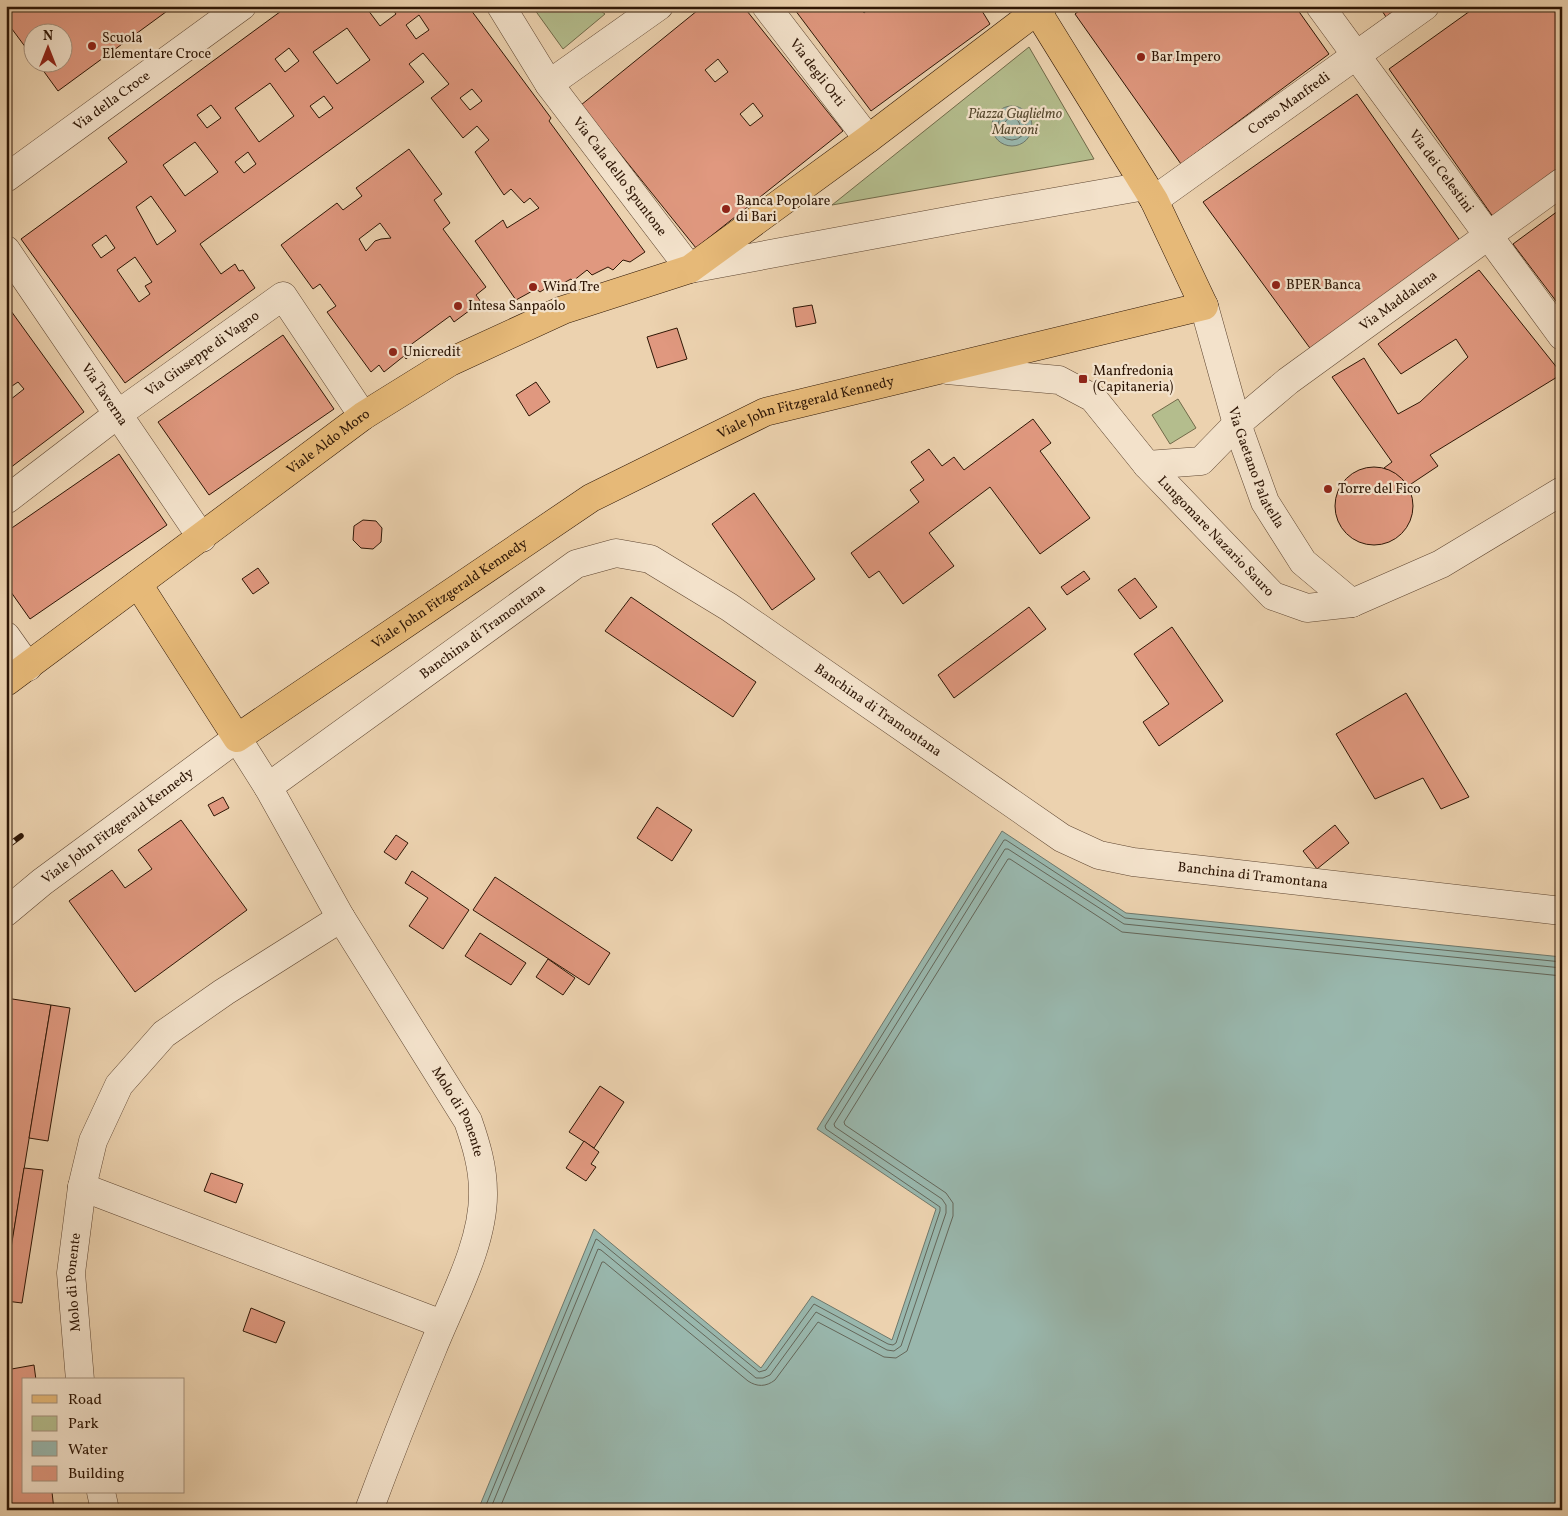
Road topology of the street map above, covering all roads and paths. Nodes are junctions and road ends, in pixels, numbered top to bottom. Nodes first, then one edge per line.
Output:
1 (242, 6) edge
2 (501, 6) edge
3 (766, 6) edge
4 (1320, 6) edge
5 (1425, 6) edge
6 (654, 7) edge
7 (1038, 8) edge
8 (1356, 56) junction
9 (548, 84) junction
10 (868, 140) junction
11 (6, 178) edge
12 (1562, 182) edge
13 (1150, 193) junction
14 (1488, 235) junction
15 (6, 250) edge
16 (690, 269) junction
17 (1204, 306) junction
18 (1562, 336) edge
19 (941, 369) junction
20 (118, 414) junction
21 (363, 416) junction
22 (1237, 424) junction
23 (1147, 465) junction
24 (1562, 491) edge
25 (6, 500) edge
26 (202, 538) junction
27 (138, 584) junction
28 (1352, 603) junction
29 (6, 636) edge
30 (28, 667) junction
31 (6, 682) edge
32 (237, 738) junction
33 (268, 787) junction
34 (1562, 911) edge
35 (6, 912) edge
36 (341, 918) junction
37 (82, 1186) junction
38 (442, 1324) junction
39 (80, 1378) edge
40 (101, 1494) edge
41 (105, 1510) edge
42 (369, 1510) edge

1 - 11 street, Via della Croce
2 - 9 street, Via Cala dello Spuntone
3 - 10 street, Via degli Orti
4 - 8 street, Via dei Celestini
5 - 8 street, Corso Manfredi
6 - 9 street
7 - 10 main road
7 - 13 main road
8 - 13 street, Corso Manfredi
8 - 14 street, Via dei Celestini
9 - 16 street, Via Cala dello Spuntone
10 - 16 main road
12 - 14 street, Via Maddalena
13 - 16 street
13 - 17 main road
14 - 18 street, Via dei Celestini
14 - 22 street, Via Maddalena
15 - 20 street, Via Taverna
16 - 21 main road, Viale Aldo Moro
17 - 19 main road
17 - 22 street, Via Gaetano Palatella
19 - 23 street, Lungomare Nazario Sauro
19 - 32 main road, Viale John Fitzgerald Kennedy
20 - 21 street, Via Giuseppe di Vagno
20 - 25 street, Via Giuseppe di Vagno
20 - 26 street, Via Taverna
21 - 26 main road, Viale Aldo Moro
22 - 23 street, Via Maddalena
22 - 28 street, Via Gaetano Palatella
23 - 28 street, Lungomare Nazario Sauro
24 - 28 street, Lungomare Nazario Sauro
26 - 27 main road, Viale Aldo Moro
27 - 30 main road, Viale Aldo Moro
27 - 32 main road
29 - 30 street
30 - 31 main road, Viale Aldo Moro
32 - 33 street, Molo di Ponente
32 - 35 street, Viale John Fitzgerald Kennedy
33 - 34 street, Banchina di Tramontana
33 - 36 street, Molo di Ponente
36 - 37 street, Molo di Ponente
36 - 38 street, Molo di Ponente
37 - 38 street
37 - 39 street, Molo di Ponente
38 - 42 street, Molo di Ponente
40 - 41 street

